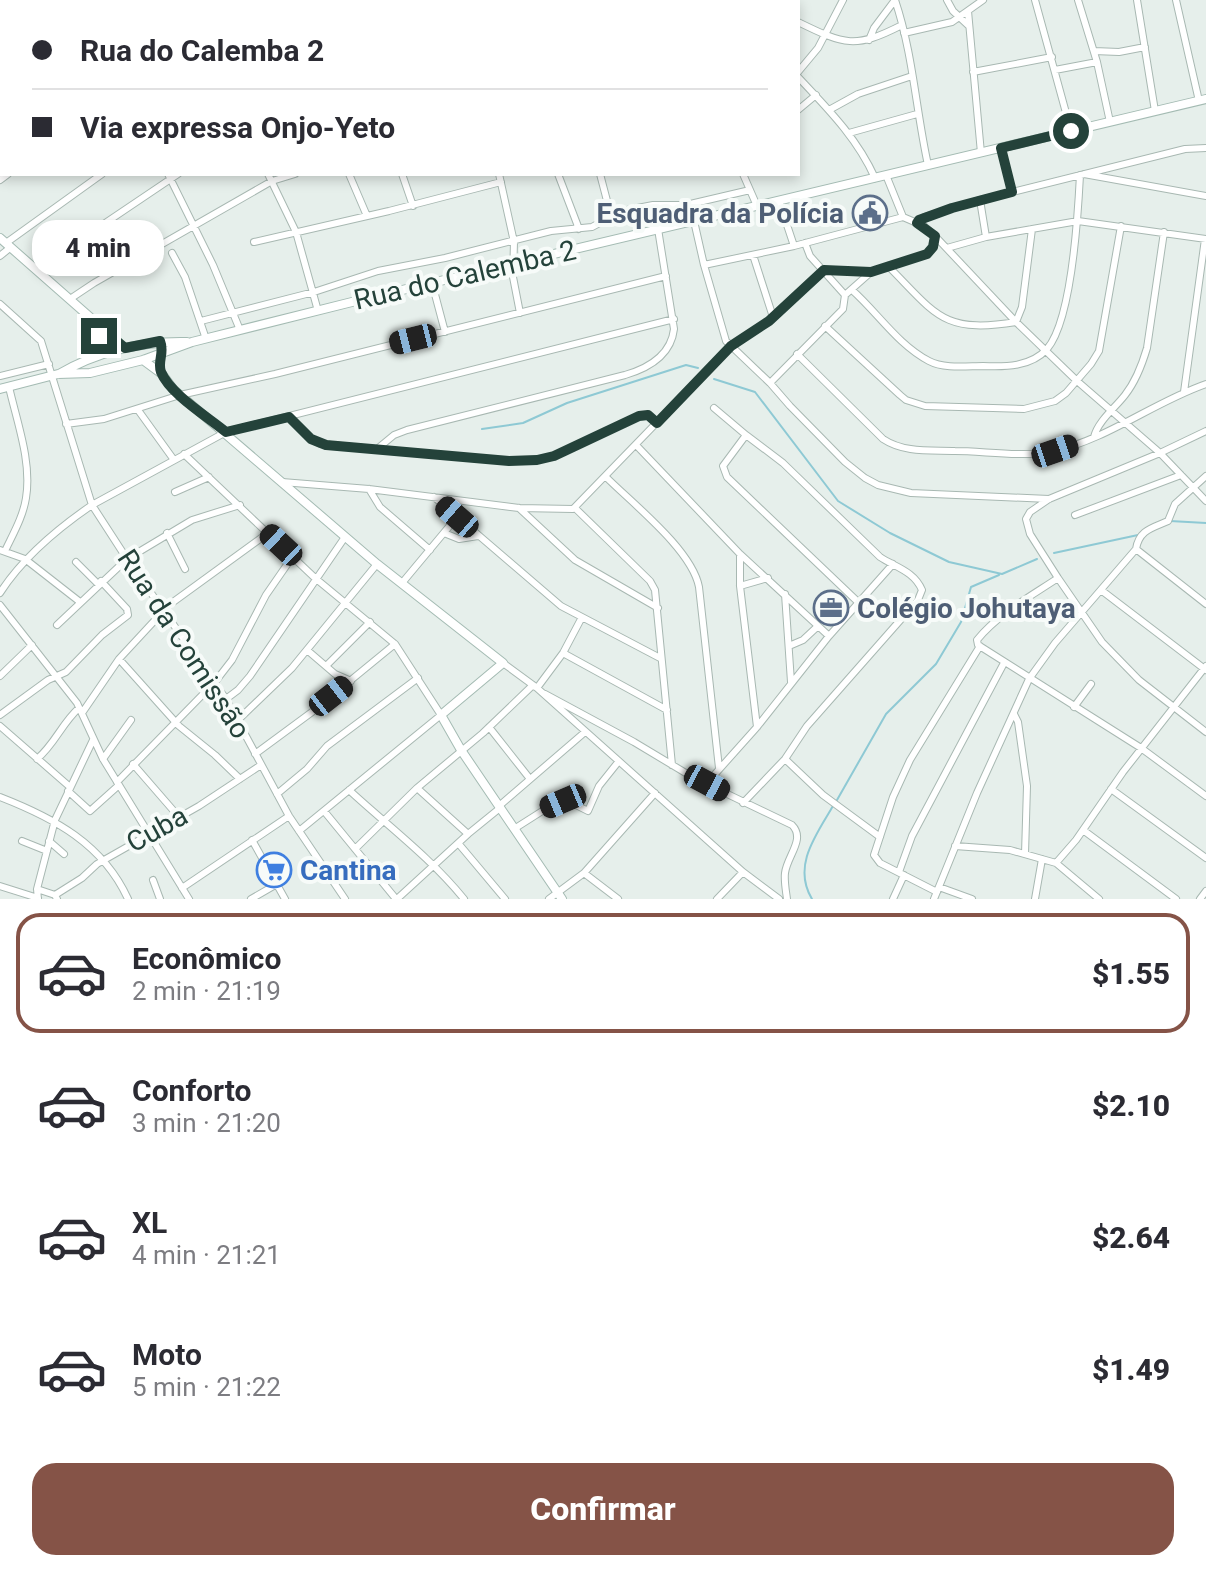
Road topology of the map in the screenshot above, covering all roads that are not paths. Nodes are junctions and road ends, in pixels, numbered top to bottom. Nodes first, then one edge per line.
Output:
1 (843, 0) edge
2 (895, 0) edge
3 (947, 0) edge
4 (983, 0) edge
5 (1035, 0) edge
6 (1078, 0) edge
7 (1137, 0) edge
8 (1176, 0) edge
9 (968, 11) junction
10 (959, 17) junction
11 (800, 23) edge
12 (902, 25) junction
13 (969, 26) junction
14 (904, 33) junction
15 (826, 36) junction
16 (869, 40) junction
17 (1145, 47) junction
18 (1094, 51) junction
19 (1052, 57) junction
20 (1097, 62) junction
21 (1055, 70) junction
22 (800, 72) edge
23 (973, 72) junction
24 (800, 76) edge
25 (912, 76) junction
26 (816, 95) junction
27 (1202, 100) edge
28 (800, 108) edge
29 (829, 110) junction
30 (1155, 111) junction
31 (917, 114) junction
32 (1110, 122) junction
33 (1071, 131) junction
34 (849, 133) junction
35 (1001, 148) junction
36 (1206, 148) edge
37 (981, 153) junction
38 (928, 165) junction
39 (886, 175) junction
40 (1082, 175) junction
41 (99, 176) edge
42 (350, 176) edge
43 (403, 176) edge
44 (559, 176) edge
45 (601, 176) edge
46 (744, 176) edge
47 (169, 177) edge
48 (270, 178) edge
49 (500, 178) edge
50 (875, 178) junction
51 (750, 190) junction
52 (1012, 192) junction
53 (1206, 196) edge
54 (980, 200) junction
55 (779, 201) junction
56 (413, 206) junction
57 (757, 206) junction
58 (367, 216) junction
59 (611, 216) junction
60 (903, 217) junction
61 (694, 221) junction
62 (1078, 221) junction
63 (917, 223) junction
64 (194, 225) junction
65 (1121, 226) junction
66 (579, 229) junction
67 (658, 229) junction
68 (1032, 229) junction
69 (296, 232) junction
70 (1164, 232) junction
71 (935, 236) junction
72 (986, 237) junction
73 (1206, 239) edge
74 (6, 242) edge
75 (254, 242) dead end
76 (514, 242) junction
77 (805, 243) junction
78 (794, 246) junction
79 (947, 248) junction
80 (172, 253) dead end
81 (753, 255) junction
82 (0, 256) edge
83 (514, 264) junction
84 (704, 265) junction
85 (888, 266) junction
86 (824, 270) junction
87 (871, 272) junction
88 (41, 273) junction
89 (666, 276) junction
90 (432, 283) junction
91 (852, 290) junction
92 (314, 292) junction
93 (845, 295) junction
94 (70, 299) junction
95 (0, 304) edge
96 (318, 311) junction
97 (233, 313) junction
98 (520, 313) junction
99 (773, 317) junction
100 (674, 319) junction
101 (201, 321) junction
102 (94, 322) junction
103 (1016, 322) junction
104 (825, 326) junction
105 (240, 330) junction
106 (445, 332) junction
107 (206, 339) junction
108 (160, 341) junction
109 (192, 342) junction
110 (731, 346) junction
111 (125, 348) junction
112 (1046, 351) junction
113 (163, 352) junction
114 (101, 354) junction
115 (797, 354) junction
116 (85, 359) junction
117 (143, 360) junction
118 (49, 364) junction
119 (90, 373) junction
120 (2, 374) edge
121 (162, 374) junction
122 (55, 375) junction
123 (1077, 381) junction
124 (770, 383) junction
125 (1206, 384) edge
126 (5, 388) edge
127 (1184, 392) junction
128 (180, 395) junction
129 (714, 408) dead end
130 (138, 410) junction
131 (1112, 411) junction
132 (289, 417) junction
133 (1124, 422) junction
134 (657, 423) junction
135 (66, 424) junction
136 (1206, 431) edge
137 (226, 432) junction
138 (746, 435) junction
139 (1094, 437) junction
140 (636, 445) junction
141 (377, 449) junction
142 (1160, 453) junction
143 (184, 454) junction
144 (174, 460) junction
145 (1181, 475) junction
146 (1206, 476) edge
147 (209, 477) junction
148 (606, 477) junction
149 (281, 481) junction
150 (1192, 486) junction
151 (369, 489) junction
152 (175, 492) dead end
153 (434, 497) junction
154 (1049, 499) junction
155 (1206, 501) edge
156 (92, 505) junction
157 (240, 505) junction
158 (519, 508) junction
159 (575, 508) junction
160 (1075, 515) dead end
161 (457, 517) junction
162 (167, 533) junction
163 (268, 533) junction
164 (444, 533) junction
165 (478, 536) junction
166 (345, 537) junction
167 (1136, 549) junction
168 (2, 550) edge
169 (430, 550) junction
170 (740, 554) junction
171 (293, 556) junction
172 (25, 559) junction
173 (127, 559) junction
174 (76, 562) dead end
175 (377, 564) junction
176 (893, 564) junction
177 (185, 569) dead end
178 (315, 578) junction
179 (768, 578) junction
180 (1058, 578) junction
181 (100, 582) junction
182 (402, 583) junction
183 (740, 586) junction
184 (1101, 590) junction
185 (0, 593) edge
186 (785, 594) junction
187 (80, 602) junction
188 (344, 602) junction
189 (858, 602) junction
190 (1206, 604) edge
191 (0, 605) edge
192 (658, 608) junction
193 (164, 610) junction
194 (1082, 613) junction
195 (581, 619) junction
196 (370, 622) junction
197 (57, 625) dead end
198 (818, 626) junction
199 (829, 636) junction
200 (395, 644) junction
201 (32, 645) junction
202 (789, 646) junction
203 (980, 646) junction
204 (307, 650) junction
205 (563, 653) junction
206 (660, 658) junction
207 (119, 659) junction
208 (503, 663) junction
209 (1004, 663) junction
210 (326, 666) junction
211 (1205, 668) edge
212 (58, 675) junction
213 (0, 676) edge
214 (418, 678) junction
215 (1029, 679) junction
216 (351, 681) junction
217 (215, 682) junction
218 (791, 683) junction
219 (1091, 684) dead end
220 (537, 689) junction
221 (226, 699) junction
222 (1074, 707) junction
223 (1174, 708) junction
224 (575, 709) junction
225 (81, 710) junction
226 (667, 710) junction
227 (1014, 714) junction
228 (0, 715) edge
229 (441, 715) junction
230 (568, 719) junction
231 (131, 720) dead end
232 (238, 720) junction
233 (174, 721) junction
234 (0, 726) edge
235 (489, 727) junction
236 (757, 727) junction
237 (585, 732) junction
238 (1206, 732) edge
239 (93, 740) junction
240 (1141, 748) junction
241 (461, 750) junction
242 (255, 754) junction
243 (37, 759) junction
244 (103, 759) junction
245 (785, 759) junction
246 (619, 761) junction
247 (133, 764) junction
248 (261, 765) junction
249 (672, 765) junction
250 (719, 768) junction
251 (240, 779) junction
252 (530, 779) junction
253 (707, 783) junction
254 (118, 784) junction
255 (417, 788) junction
256 (69, 789) junction
257 (1111, 789) junction
258 (349, 790) junction
259 (655, 793) junction
260 (277, 794) junction
261 (1206, 796) edge
262 (1, 799) edge
263 (743, 803) junction
264 (499, 807) junction
265 (324, 811) junction
266 (289, 816) junction
267 (179, 817) junction
268 (55, 820) junction
269 (383, 822) junction
270 (514, 829) junction
271 (1083, 830) junction
272 (299, 831) junction
273 (150, 832) junction
274 (468, 834) junction
275 (880, 837) junction
276 (252, 840) junction
277 (22, 841) dead end
278 (49, 841) junction
279 (458, 843) junction
280 (955, 846) junction
281 (355, 849) junction
282 (47, 851) junction
283 (64, 854) dead end
284 (1025, 854) junction
285 (1206, 858) edge
286 (1042, 859) junction
287 (104, 860) junction
288 (1056, 863) junction
289 (433, 866) junction
290 (743, 872) junction
291 (584, 873) junction
292 (902, 874) junction
293 (153, 880) dead end
294 (277, 884) junction
295 (0, 886) edge
296 (182, 888) junction
297 (37, 889) junction
298 (1206, 891) edge
299 (937, 893) edge
300 (462, 896) edge
301 (560, 896) edge
302 (56, 897) edge
303 (38, 898) edge
304 (774, 898) edge
305 (128, 899) edge
306 (160, 899) edge
307 (189, 899) edge
308 (251, 899) edge
309 (285, 899) edge
310 (345, 899) edge
311 (396, 899) edge
312 (449, 899) edge
313 (505, 899) edge
314 (549, 899) edge
315 (618, 899) edge
316 (717, 899) edge
317 (787, 899) edge
318 (893, 899) edge
319 (972, 899) edge
320 (1035, 899) edge
321 (1099, 899) edge
322 (1176, 899) edge
323 (1200, 899) edge

1 - 15 street
2 - 12 street
2 - 16 street
3 - 10 street
4 - 9 street
5 - 19 street
6 - 18 street
7 - 17 street
8 - 27 street
9 - 10 street
9 - 13 street
10 - 13 street
10 - 14 street
11 - 15 street
12 - 14 street
12 - 16 street
13 - 23 street
14 - 25 street
15 - 16 street
15 - 22 street
17 - 18 street
17 - 30 street
18 - 20 street
19 - 21 street
19 - 23 street
20 - 21 street
20 - 32 street
21 - 33 street
23 - 37 street
24 - 26 street
25 - 29 street
25 - 31 street
26 - 28 street
26 - 29 street
27 - 30 main road, Rua do Calemba 2
29 - 34 street
30 - 32 main road, Rua do Calemba 2
31 - 34 street
31 - 38 street
32 - 33 main road, Rua do Calemba 2
33 - 35 main road, Rua do Calemba 2
34 - 50 street
35 - 37 main road, Rua do Calemba 2
35 - 52 street
36 - 40 street
37 - 38 main road, Rua do Calemba 2
38 - 39 main road, Rua do Calemba 2
39 - 50 main road, Rua do Calemba 2
39 - 60 street
40 - 52 street
40 - 53 street
40 - 62 street
41 - 74 street
42 - 58 street
43 - 56 street
44 - 66 street
45 - 59 street
46 - 51 street
47 - 64 street
47 - 88 street
48 - 64 street
48 - 69 street
49 - 56 street
49 - 76 street
50 - 55 main road, Rua do Calemba 2
51 - 57 street
51 - 59 street
52 - 54 street
54 - 63 street
54 - 72 street
55 - 57 main road, Rua do Calemba 2
55 - 78 street
56 - 58 street
57 - 61 main road, Rua do Calemba 2
58 - 69 street
59 - 66 street
60 - 63 street
60 - 77 street
61 - 67 main road, Rua do Calemba 2
61 - 84 street
62 - 65 street
62 - 68 street
62 - 112 street
63 - 71 street
64 - 94 street
64 - 97 street
65 - 70 street
65 - 123 street
66 - 76 street
67 - 83 main road, Rua do Calemba 2
67 - 89 street
68 - 72 street
68 - 103 street
69 - 75 street
69 - 92 street
70 - 73 street
70 - 131 street
71 - 79 street
71 - 85 street
72 - 79 street
73 - 127 street
74 - 82 street
74 - 88 main road
76 - 83 street
76 - 92 street
77 - 78 street
77 - 86 street
78 - 81 street
79 - 103 street
80 - 101 street
81 - 84 street
81 - 99 street
83 - 90 main road, Rua do Calemba 2
83 - 98 street
84 - 110 street
85 - 87 street
85 - 103 street
86 - 87 street
86 - 93 street
86 - 99 street
87 - 91 street
88 - 94 main road
89 - 98 street
89 - 100 street
90 - 96 main road, Rua do Calemba 2
90 - 106 street
91 - 93 street
91 - 112 street
92 - 96 street
92 - 97 street
93 - 104 street
94 - 102 main road
95 - 118 street, Rua da Comissão
96 - 105 main road, Rua do Calemba 2
97 - 101 street
97 - 105 street
98 - 106 street
99 - 110 street
100 - 132 street
100 - 141 street
101 - 107 street
102 - 111 main road
102 - 114 main road
103 - 112 street
104 - 115 street
104 - 123 street
105 - 107 main road, Rua do Calemba 2
106 - 128 street
107 - 109 main road, Rua do Calemba 2
108 - 109 main road, Rua do Calemba 2
108 - 111 main road, Rua do Calemba 2
108 - 113 main road
109 - 113 main road, Rua do Calemba 2
110 - 124 street
110 - 134 street
111 - 114 main road, Rua do Calemba 2
112 - 123 street
113 - 117 main road, Rua do Calemba 2
113 - 121 main road
114 - 116 main road, Rua do Calemba 2
115 - 124 street
115 - 139 street
116 - 119 main road
116 - 122 main road, Rua do Calemba 2
117 - 119 main road, Rua do Calemba 2
117 - 121 main road
118 - 120 street
118 - 122 street, Rua da Comissão
119 - 122 main road, Rua do Calemba 2
121 - 128 main road
122 - 126 main road, Rua do Calemba 2
122 - 135 street, Rua da Comissão
123 - 131 street
124 - 154 street
125 - 127 street
126 - 168 street
127 - 133 street
128 - 130 street
128 - 137 main road
129 - 138 street
130 - 135 street
130 - 144 street
131 - 133 street
131 - 139 street
132 - 137 street
132 - 141 street
133 - 139 street
133 - 142 street
134 - 140 street
134 - 141 street
135 - 156 street, Rua da Comissão
136 - 142 street
137 - 143 street
137 - 149 main road
138 - 176 street
138 - 189 street
140 - 148 street
140 - 170 street
142 - 145 street
142 - 154 street
143 - 144 street
143 - 147 street
144 - 156 street
145 - 150 street
145 - 160 street
146 - 150 street
147 - 152 street
147 - 157 street
148 - 159 street
148 - 250 street
149 - 151 street
149 - 166 main road
150 - 155 street
150 - 167 street
151 - 153 street
151 - 169 street
153 - 158 street
153 - 161 street
154 - 180 street
156 - 172 street
156 - 173 street, Rua da Comissão
157 - 162 street
157 - 163 street
158 - 159 street
158 - 192 street
159 - 192 street
161 - 164 street
161 - 165 street
162 - 173 street
162 - 177 street
163 - 171 street
163 - 193 street
164 - 165 street
164 - 169 street
165 - 195 street
166 - 175 main road
166 - 178 street
167 - 184 street
167 - 190 street
168 - 172 street
169 - 182 street
170 - 179 street
170 - 183 street
171 - 178 street
171 - 217 street
172 - 185 street
172 - 187 street
173 - 181 street
173 - 193 street, Rua da Comissão
174 - 181 street
175 - 182 main road
175 - 188 street
176 - 189 street
176 - 245 street
178 - 188 street
178 - 221 street
179 - 183 street
179 - 186 street
180 - 194 street
180 - 203 street
181 - 187 street
181 - 212 street
182 - 208 main road
183 - 236 street
184 - 194 street
184 - 211 street
186 - 198 street
186 - 202 street
187 - 197 street
188 - 196 street
188 - 204 street
189 - 199 street
191 - 201 street
192 - 206 street
193 - 207 street
193 - 217 street, Rua da Comissão
194 - 215 street
194 - 223 street
195 - 205 street
195 - 206 street
196 - 200 street
196 - 210 street
198 - 199 street
198 - 202 street
199 - 218 street
200 - 214 street
200 - 216 street
201 - 212 street
201 - 213 street
202 - 218 street
203 - 209 street
203 - 275 street
204 - 210 street
204 - 232 street
205 - 220 street
205 - 226 street
206 - 226 street
207 - 225 street
207 - 233 street
208 - 220 street
208 - 229 main road
209 - 215 street
209 - 292 street
210 - 216 street
211 - 223 street
212 - 225 street
212 - 228 street
214 - 229 street
214 - 260 street
215 - 222 street
215 - 227 street
216 - 242 street
217 - 221 street, Rua da Comissão
217 - 233 street
218 - 236 street
219 - 222 street
220 - 224 street
220 - 230 street
220 - 235 street
221 - 232 street, Rua da Comissão
222 - 240 street
223 - 238 street
223 - 240 street
224 - 230 street
224 - 249 street
225 - 239 street
225 - 243 street
226 - 249 street
227 - 280 street
227 - 284 street
229 - 241 main road
229 - 258 street
230 - 237 street
231 - 244 street
232 - 242 street, Rua da Comissão
233 - 247 street
233 - 251 street
234 - 243 street
235 - 241 street
235 - 252 street
236 - 250 street
237 - 246 street
237 - 252 street
239 - 244 street
239 - 256 street
240 - 257 street
240 - 261 street
241 - 255 street
241 - 264 main road
242 - 248 street, Rua da Comissão
243 - 256 street
244 - 254 street
245 - 263 street
245 - 275 street
246 - 259 street
246 - 270 street
247 - 254 street
247 - 267 street
248 - 251 street, Cuba
248 - 260 street, Rua da Comissão
249 - 253 street
250 - 253 street
251 - 267 street, Cuba
252 - 264 street
253 - 263 street
254 - 256 street
254 - 273 street
255 - 269 street
255 - 274 street
256 - 268 street
257 - 271 street
257 - 285 street
258 - 265 street
258 - 269 street
259 - 290 street
259 - 291 street
260 - 266 street, Rua da Comissão
262 - 268 street
263 - 317 street
264 - 270 main road
264 - 274 street
265 - 272 street
265 - 281 street
266 - 272 street, Rua da Comissão
266 - 276 street
267 - 273 street, Cuba
268 - 278 street
268 - 287 street
269 - 281 street
269 - 289 street
270 - 301 main road
271 - 288 street
271 - 322 street
272 - 310 street, Rua da Comissão
273 - 287 street, Cuba
273 - 296 street
274 - 279 street
275 - 292 street
276 - 294 street
276 - 296 street
277 - 282 street
278 - 282 street
278 - 283 street
279 - 289 street
279 - 313 street
280 - 284 street
280 - 299 street
281 - 311 street
282 - 297 street
284 - 286 street
286 - 288 street
286 - 320 street
287 - 302 street, Cuba
287 - 305 street
288 - 321 street
289 - 300 street
289 - 311 street
290 - 304 street
290 - 316 street
291 - 301 street
291 - 315 street
292 - 299 street
292 - 318 street
293 - 306 street
294 - 308 street
294 - 309 street
295 - 303 street
296 - 307 street
297 - 302 street
297 - 303 street
298 - 323 street
299 - 319 street
300 - 312 street
301 - 314 street

